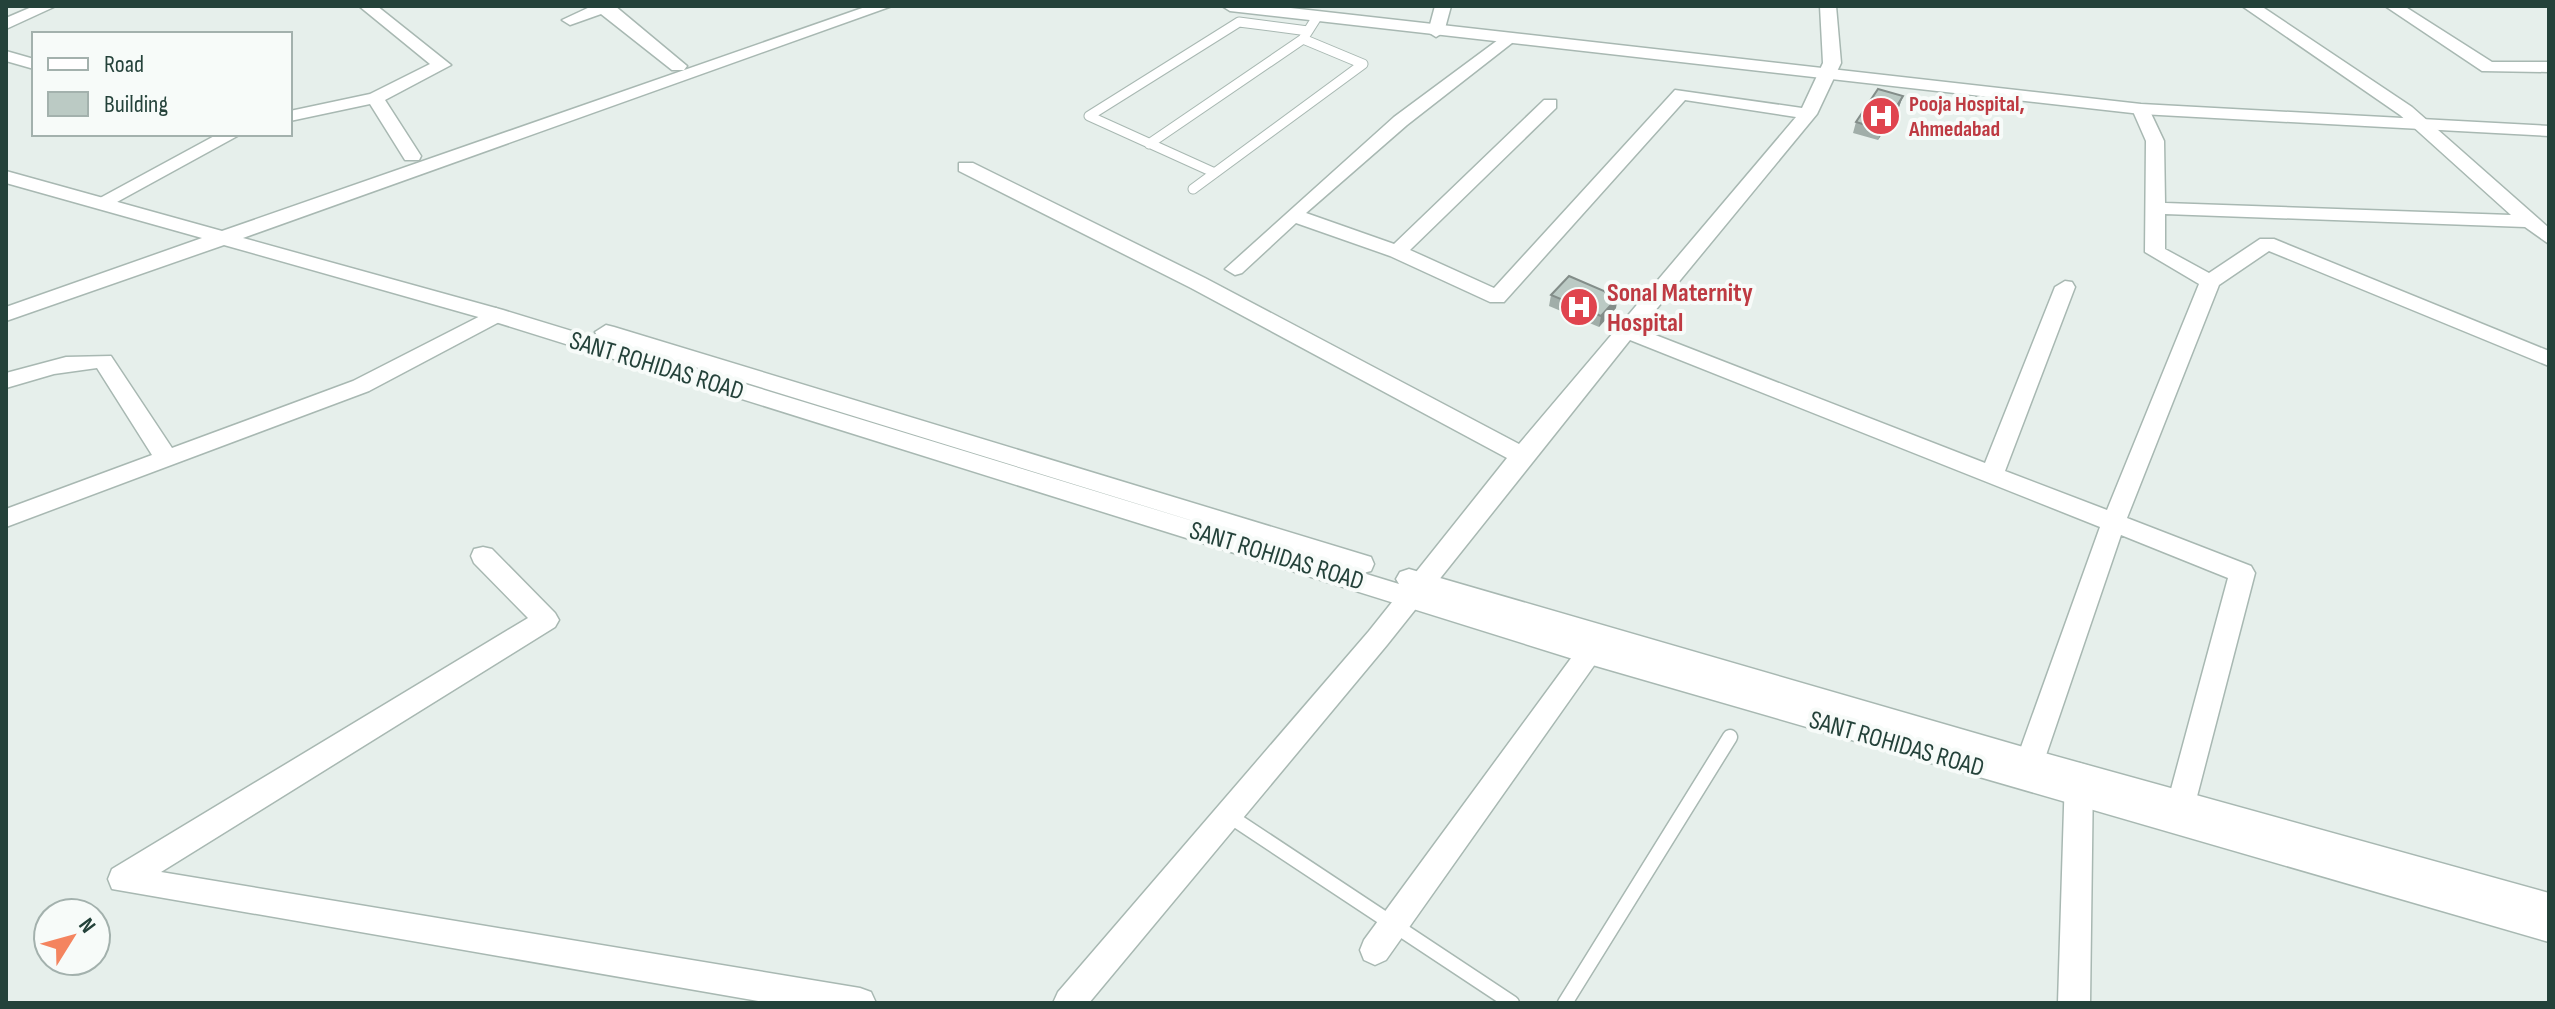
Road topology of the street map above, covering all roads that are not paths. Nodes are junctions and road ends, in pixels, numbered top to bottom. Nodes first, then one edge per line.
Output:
1 (48, 6) edge
2 (367, 6) edge
3 (856, 6) edge
4 (884, 6) edge
5 (1230, 6) edge
6 (1828, 6) edge
7 (2250, 6) edge
8 (2393, 6) edge
9 (605, 7) edge
10 (1440, 19) edge
11 (570, 20) dead end
12 (1313, 23) edge
13 (6, 24) edge
14 (1506, 39) junction
15 (6, 56) edge
16 (32, 63) edge
17 (678, 66) junction
18 (2549, 67) edge
19 (1830, 68) junction
20 (375, 98) junction
21 (1550, 104) dead end
22 (2141, 109) junction
23 (2406, 111) junction
24 (1808, 114) junction
25 (292, 116) edge
26 (2549, 118) edge
27 (2421, 124) junction
28 (2549, 131) edge
29 (228, 136) edge
30 (1149, 144) junction
31 (412, 156) junction
32 (6, 167) edge
33 (966, 167) dead end
34 (1215, 173) junction
35 (6, 177) edge
36 (1193, 189) dead end
37 (110, 198) junction
38 (2155, 208) junction
39 (1293, 215) junction
40 (2529, 221) junction
41 (218, 233) junction
42 (2549, 238) edge
43 (1397, 252) junction
44 (1235, 269) dead end
45 (2210, 282) junction
46 (2065, 287) dead end
47 (6, 303) edge
48 (6, 314) edge
49 (496, 315) junction
50 (1629, 332) junction
51 (2549, 359) edge
52 (6, 381) edge
53 (1522, 456) junction
54 (166, 457) junction
55 (1992, 475) junction
56 (6, 518) edge
57 (2113, 523) junction
58 (483, 556) dead end
59 (1416, 590) junction
60 (1589, 653) junction
61 (1730, 737) dead end
62 (2030, 761) junction
63 (2079, 786) junction
64 (2181, 804) junction
65 (1228, 815) junction
66 (2549, 907) edge
67 (1392, 927) junction
68 (2549, 928) edge
69 (1375, 950) dead end
70 (860, 1003) edge
71 (1069, 1003) edge
72 (1512, 1003) edge
73 (1565, 1003) edge
74 (2074, 1003) edge

1 - 13 street
2 - 20 street
3 - 17 street
4 - 41 street
5 - 12 street
6 - 19 street
7 - 23 street
8 - 18 street
9 - 11 street
9 - 17 street
10 - 12 street
10 - 14 street
10 - 19 street
12 - 30 lane
12 - 30 lane
12 - 34 lane
14 - 19 street
14 - 39 street
15 - 16 street
17 - 31 street
19 - 22 street
19 - 23 street
19 - 24 street
20 - 25 street
20 - 31 street
21 - 43 street
22 - 27 street
22 - 38 street
23 - 26 street
23 - 27 street
24 - 43 street
24 - 50 street
27 - 28 street
27 - 40 street
29 - 37 street
30 - 34 lane
31 - 41 street
32 - 37 street
33 - 53 street
34 - 36 lane
35 - 41 street, SANT ROHIDAS ROAD
37 - 41 street
38 - 40 street
38 - 45 street
39 - 43 street
39 - 44 street
40 - 42 street
41 - 47 street
41 - 48 street
41 - 49 street, SANT ROHIDAS ROAD
41 - 59 street
45 - 51 street
45 - 57 street
46 - 55 street
49 - 54 street
49 - 59 street, SANT ROHIDAS ROAD
50 - 53 street
50 - 55 street
52 - 54 street
53 - 59 street
54 - 56 street
55 - 57 street
57 - 62 street
57 - 64 street
58 - 70 street
59 - 60 street, SANT ROHIDAS ROAD
59 - 62 street
59 - 65 street
60 - 63 street, SANT ROHIDAS ROAD
60 - 67 street
61 - 73 lane
62 - 63 street
63 - 64 street
63 - 68 street, SANT ROHIDAS ROAD
63 - 74 street
64 - 66 street
65 - 67 lane
65 - 71 street
67 - 69 street
67 - 72 lane

